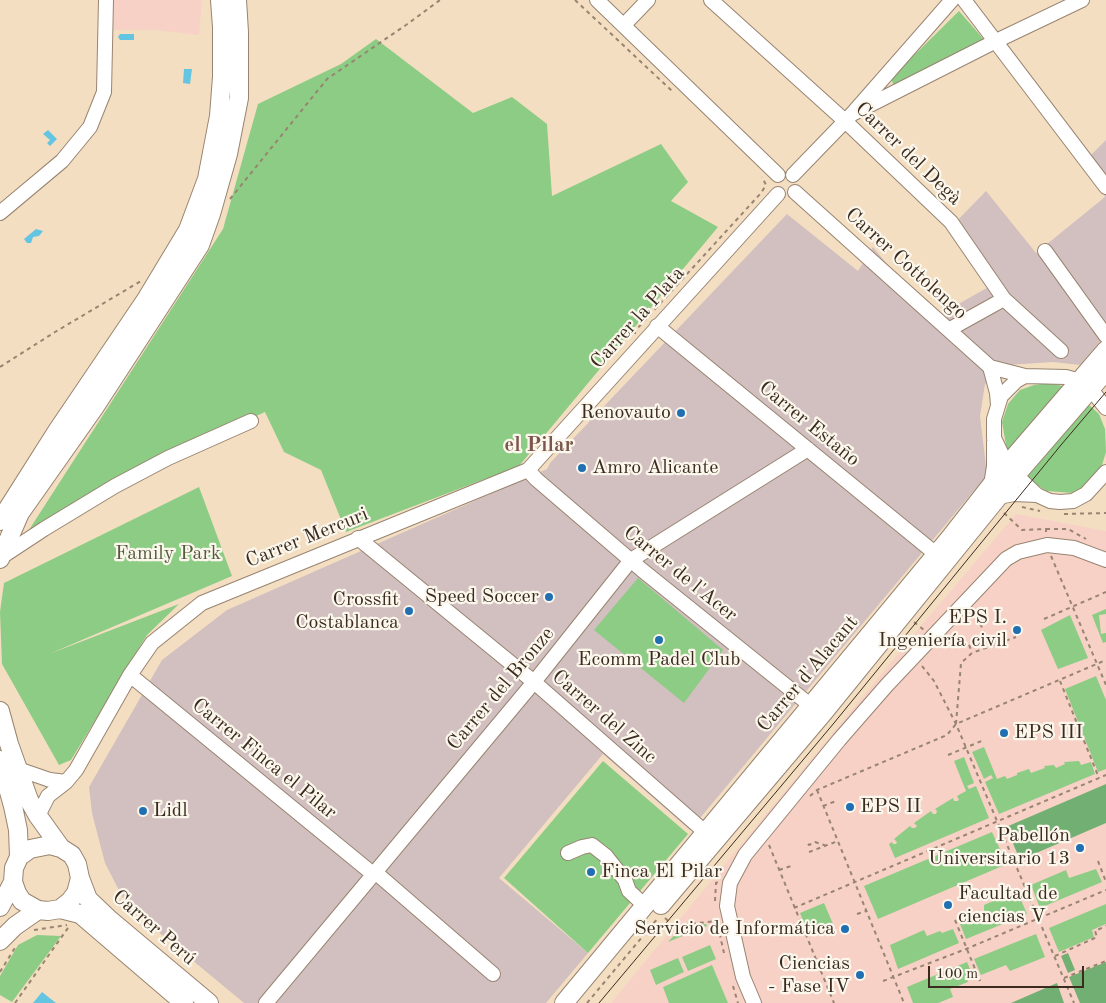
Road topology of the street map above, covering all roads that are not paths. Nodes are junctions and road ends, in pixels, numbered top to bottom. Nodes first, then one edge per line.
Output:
1 (106, 0) edge
2 (220, 0) edge
3 (237, 0) edge
4 (598, 0) edge
5 (648, 0) edge
6 (711, 0) edge
7 (952, 0) edge
8 (964, 0) edge
9 (1082, 0) edge
10 (624, 26) junction
11 (994, 42) junction
12 (848, 117) junction
13 (774, 171) junction
14 (793, 175) junction
15 (1106, 187) edge
16 (794, 192) junction
17 (778, 194) junction
18 (0, 213) edge
19 (1045, 251) dead end
20 (1004, 299) junction
21 (657, 326) junction
22 (950, 329) junction
23 (1106, 336) edge
24 (1106, 350) edge
25 (1060, 351) dead end
26 (990, 367) junction
27 (1106, 371) edge
28 (1025, 376) junction
29 (1085, 385) junction
30 (998, 405) junction
31 (1106, 408) edge
32 (251, 421) dead end
33 (994, 438) junction
34 (808, 449) junction
35 (528, 470) junction
36 (1012, 470) junction
37 (1106, 472) edge
38 (1106, 491) edge
39 (1086, 494) junction
40 (994, 495) junction
41 (1037, 495) junction
42 (0, 521) edge
43 (358, 538) junction
44 (936, 554) junction
45 (0, 558) edge
46 (631, 560) junction
47 (1106, 560) edge
48 (130, 675) junction
49 (534, 682) junction
50 (810, 705) junction
51 (0, 710) edge
52 (0, 760) edge
53 (18, 769) junction
54 (66, 782) junction
55 (38, 816) junction
56 (705, 832) junction
57 (61, 848) junction
58 (568, 853) dead end
59 (19, 857) junction
60 (374, 873) junction
61 (80, 878) junction
62 (13, 882) junction
63 (645, 906) junction
64 (0, 907) edge
65 (60, 909) junction
66 (38, 910) junction
67 (0, 941) edge
68 (493, 974) dead end
69 (184, 1003) edge
70 (209, 1003) edge
71 (266, 1003) edge
72 (564, 1003) edge
73 (578, 1003) edge
74 (754, 1003) edge

1 - 18 street
2 - 42 main road
3 - 45 main road
4 - 10 street
5 - 10 street
6 - 12 street, Carrer del Degà
7 - 12 street
8 - 11 street
9 - 11 street
10 - 13 street
11 - 12 street
11 - 15 street
12 - 14 street
12 - 20 street, Carrer del Degà
13 - 14 street
13 - 17 street
14 - 16 street
16 - 17 street
16 - 22 street, Carrer Cottolengo
17 - 21 street, Carrer la Plata
19 - 23 street
20 - 22 street
20 - 25 street, Carrer del Degà
21 - 34 street, Carrer Estaño
21 - 35 street, Carrer la Plata
22 - 26 street, Carrer Cottolengo
24 - 29 main road
26 - 28 street
26 - 30 street
27 - 29 main road
28 - 29 street
28 - 30 street
29 - 31 street
29 - 36 main road
30 - 33 street
32 - 45 street
33 - 36 street
33 - 40 street
34 - 44 street, Carrer Estaño
34 - 46 street, Carrer del Bronze
35 - 43 street, Carrer Mercuri
35 - 46 street, Carrer de l'Acer
36 - 40 main road
36 - 41 street
37 - 39 street
38 - 39 street
39 - 41 street
40 - 41 street
40 - 44 main road, Carrer d'Alacant
40 - 73 main road, Carrer d'Alacant
43 - 48 street, Carrer Mercuri
43 - 49 street, Carrer del Zinc
44 - 50 main road, Carrer d'Alacant
46 - 49 street, Carrer del Bronze
46 - 50 street, Carrer de l'Acer
47 - 74 street
48 - 54 street, Carrer Mercuri
48 - 60 street, Carrer Finca el Pilar
49 - 56 street, Carrer del Zinc
49 - 60 street, Carrer del Bronze
50 - 56 main road, Carrer d'Alacant
51 - 53 main road
52 - 59 main road
53 - 54 street
53 - 55 main road
54 - 55 street, Carrer Mercuri
55 - 57 main road
56 - 63 main road, Carrer d'Alacant
57 - 59 main road
57 - 61 main road
58 - 63 street
59 - 62 main road
60 - 68 street, Carrer Finca el Pilar
60 - 71 street, Carrer del Bronze
61 - 65 main road
61 - 70 main road, Carrer Perú
62 - 64 main road
62 - 66 main road
63 - 72 main road, Carrer d'Alacant
65 - 66 main road
65 - 69 main road, Carrer Perú
66 - 67 main road

